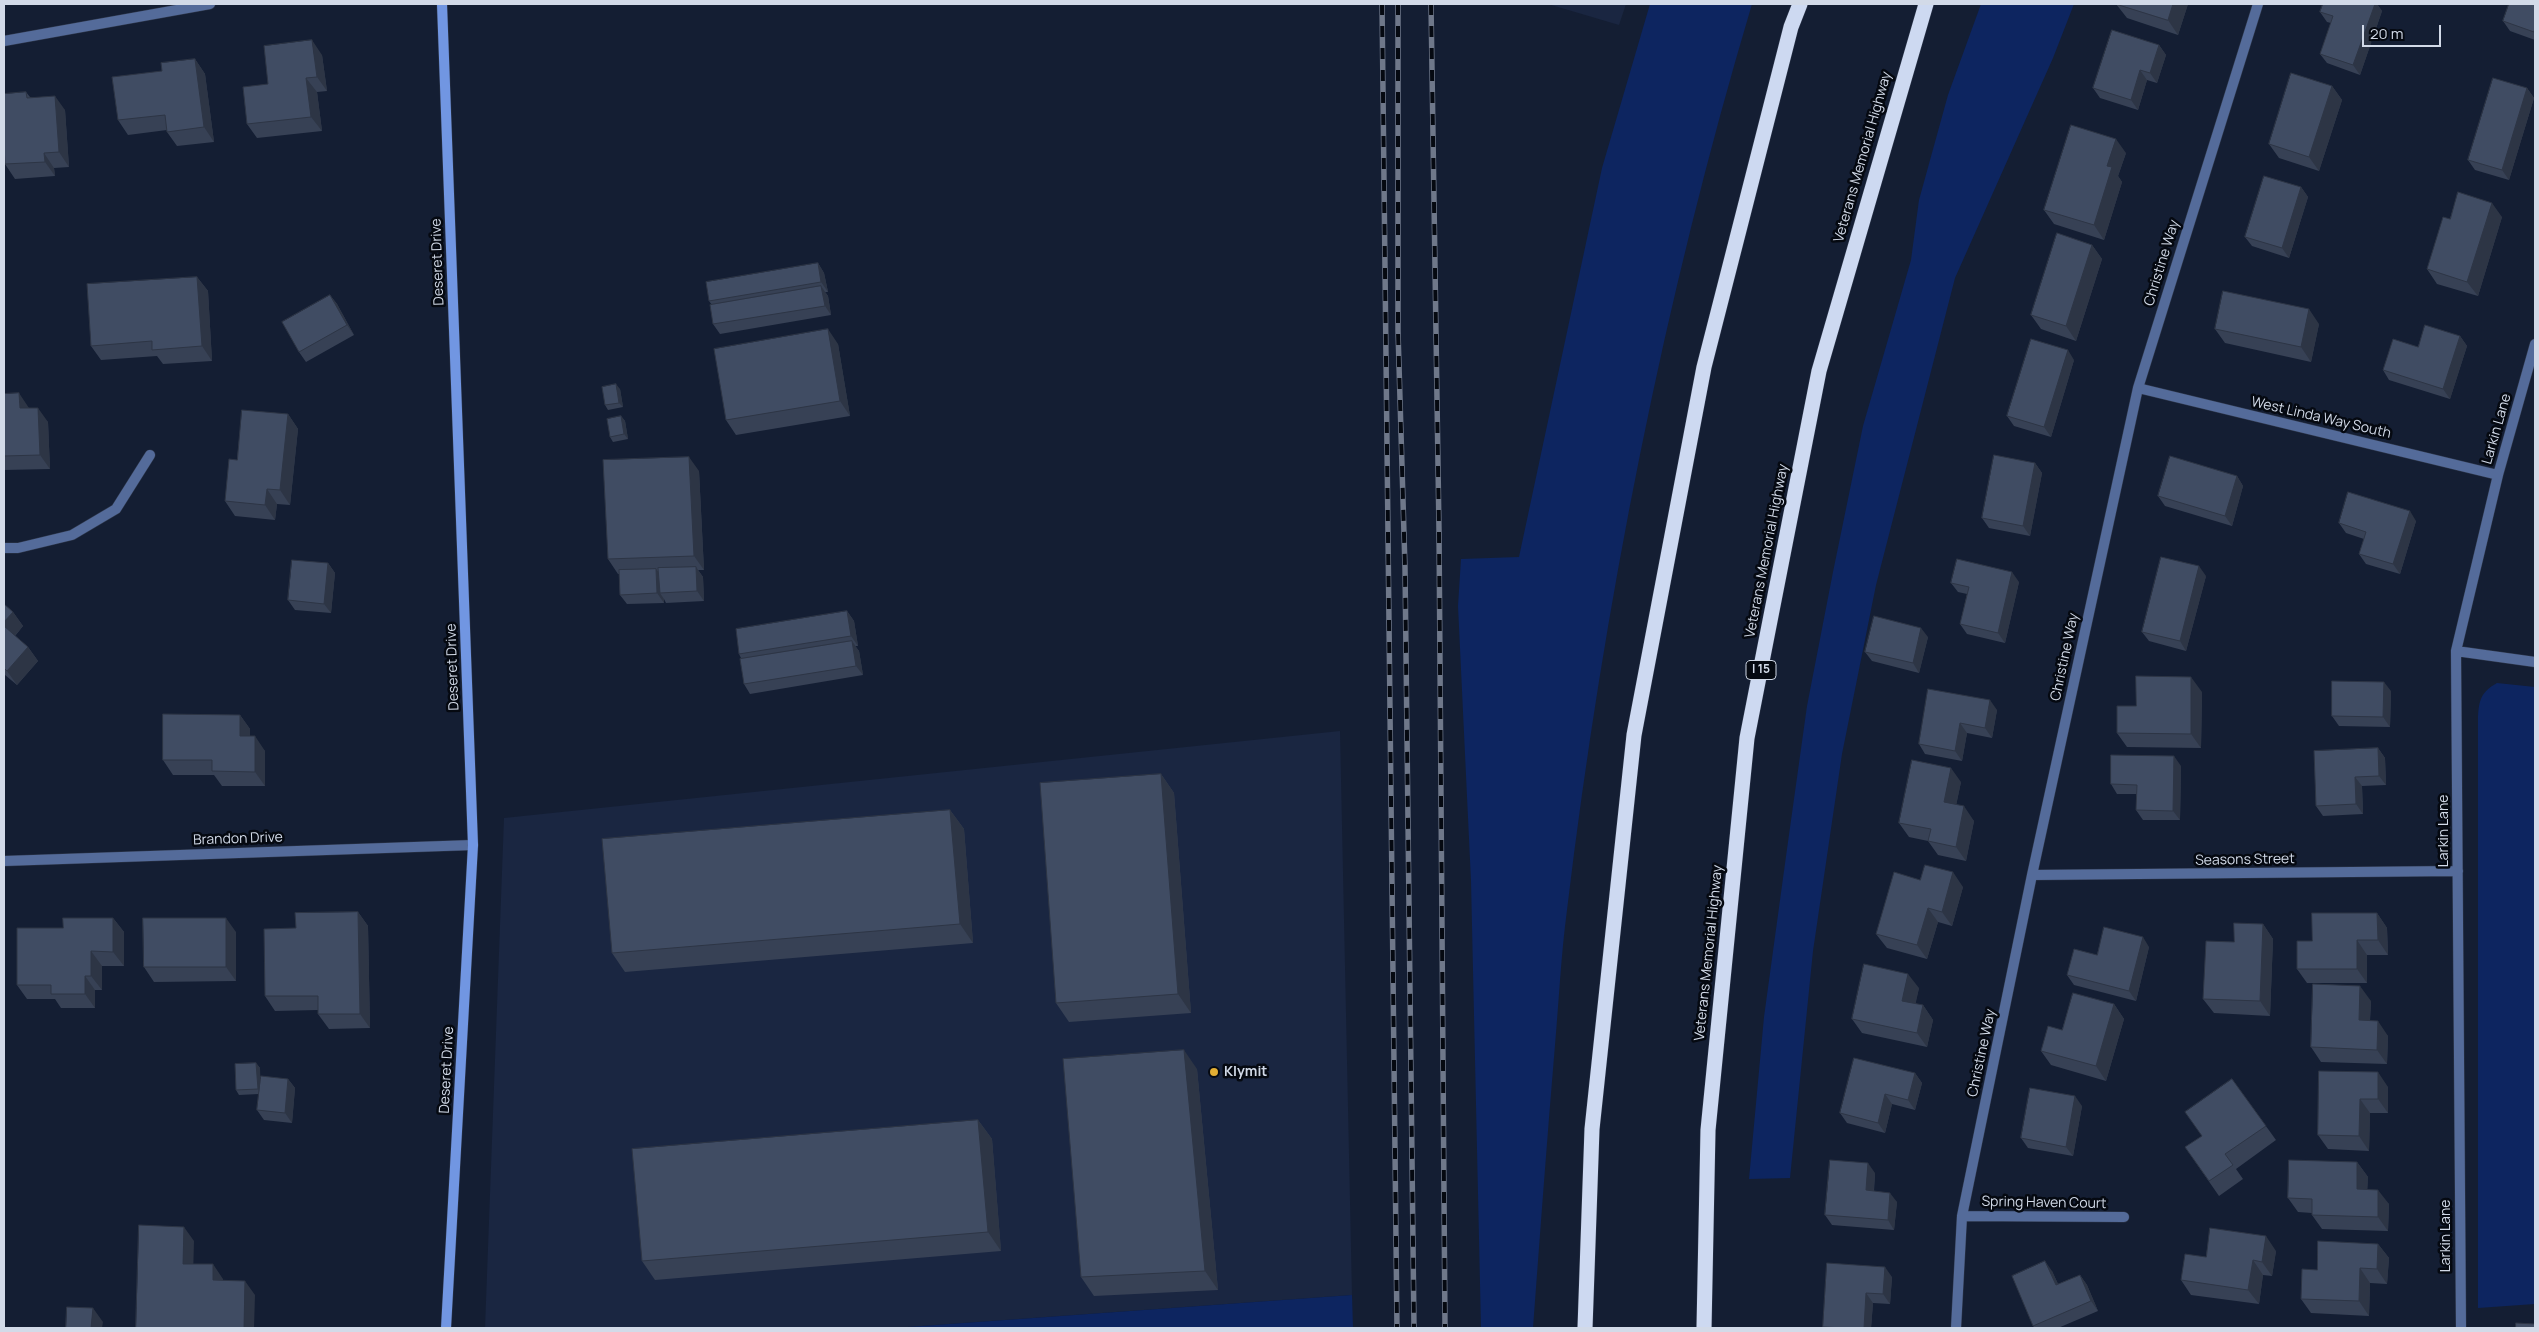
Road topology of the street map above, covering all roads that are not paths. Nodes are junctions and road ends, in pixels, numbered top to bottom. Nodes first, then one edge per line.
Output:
1 (208, 4) edge
2 (442, 4) edge
3 (1799, 4) edge
4 (1927, 4) edge
5 (2258, 4) edge
6 (4, 40) edge
7 (2535, 344) edge
8 (2138, 388) junction
9 (150, 455) dead end
10 (2498, 475) junction
11 (4, 548) edge
12 (2456, 651) junction
13 (2535, 662) edge
14 (474, 845) junction
15 (4, 861) edge
16 (2458, 871) junction
17 (2032, 875) junction
18 (1962, 1216) junction
19 (2124, 1218) dead end
20 (446, 1328) edge
21 (1585, 1328) edge
22 (1704, 1328) edge
23 (1956, 1328) edge
24 (2460, 1328) edge

1 - 6 street
2 - 14 street, Deseret Drive
3 - 21 highway
4 - 22 highway, Veterans Memorial Highway / I 15
5 - 8 street, Christine Way
7 - 10 street, Larkin Lane
8 - 10 street, West Linda Way South
8 - 17 street, Christine Way
9 - 11 street
10 - 12 street, Larkin Lane
12 - 13 street
12 - 16 street, Larkin Lane
14 - 15 street, Brandon Drive
14 - 20 street, Deseret Drive
16 - 17 street, Seasons Street
16 - 24 street, Larkin Lane
17 - 18 street, Christine Way
18 - 19 street, Spring Haven Court
18 - 23 street, Christine Way

